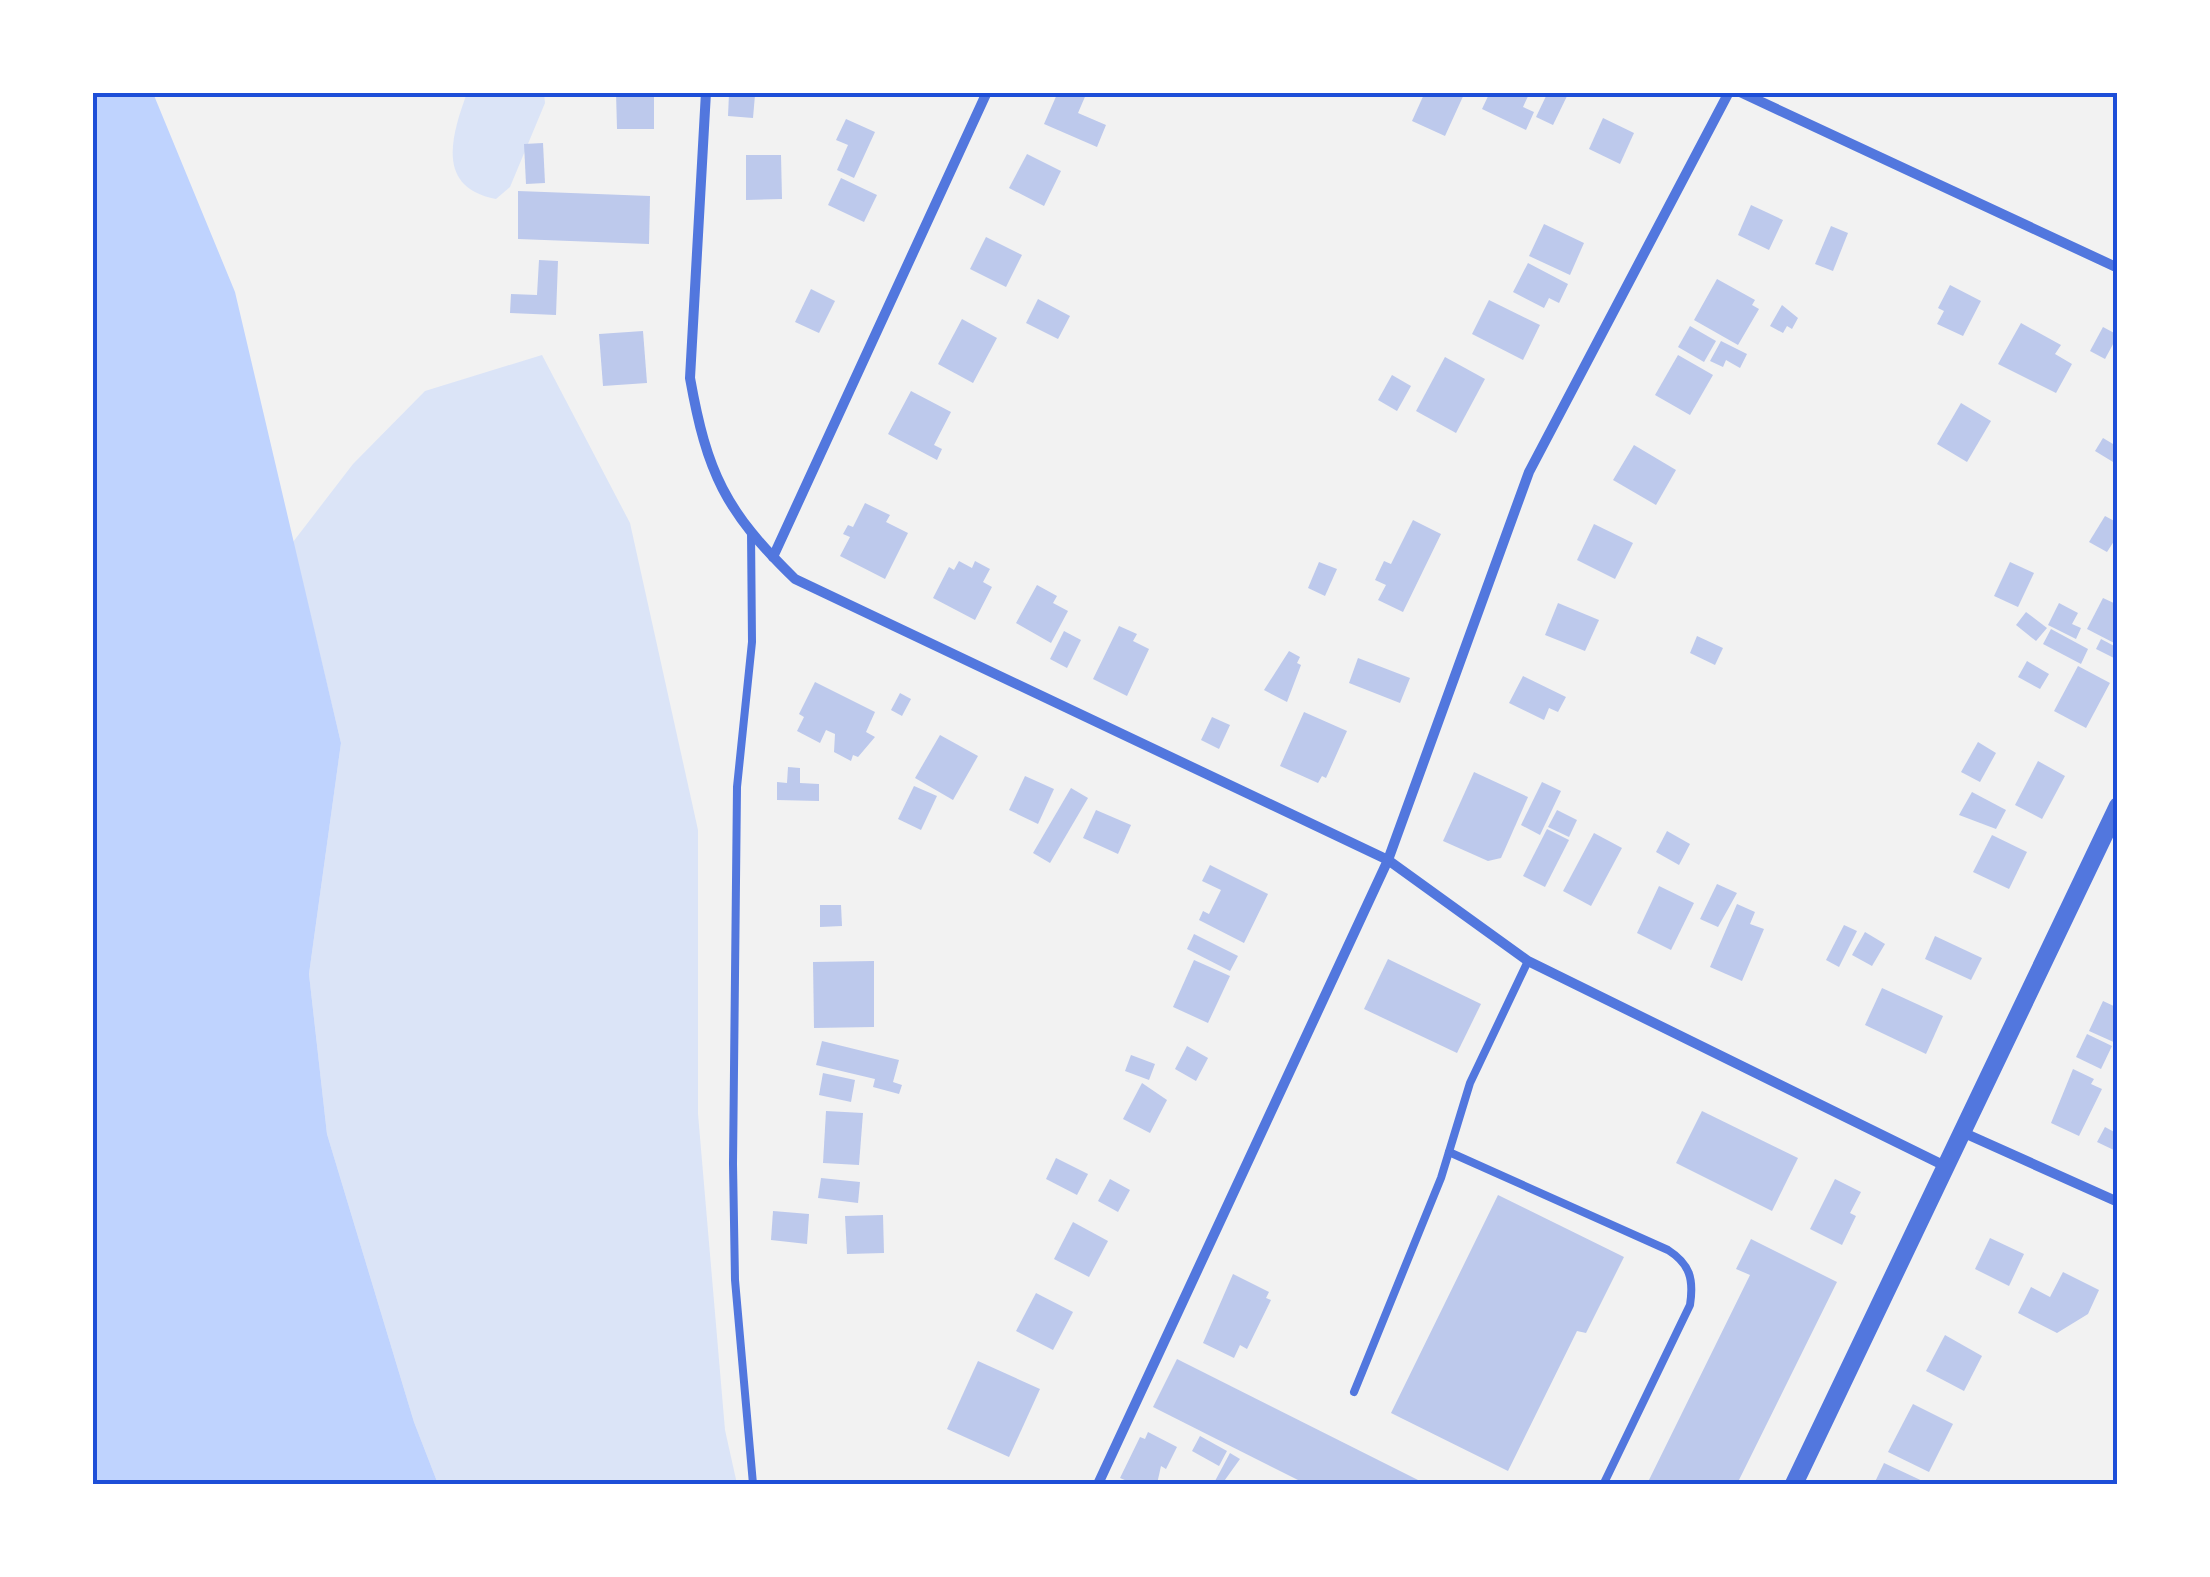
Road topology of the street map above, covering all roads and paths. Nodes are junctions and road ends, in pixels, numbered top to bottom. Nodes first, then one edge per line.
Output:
1 (706, 92) edge
2 (988, 92) edge
3 (1729, 92) edge
4 (1740, 92) edge
5 (2118, 268) edge
6 (752, 532) junction
7 (772, 557) junction
8 (2118, 806) edge
9 (1388, 860) junction
10 (1528, 962) junction
11 (1962, 1132) junction
12 (1449, 1152) junction
13 (1946, 1166) junction
14 (2118, 1202) edge
15 (1354, 1392) dead end
16 (1604, 1483) edge
17 (753, 1484) edge
18 (1098, 1484) edge
19 (1794, 1484) edge

1 - 6 street
2 - 7 street
3 - 9 street
4 - 5 street
6 - 7 street
6 - 17 lane
7 - 9 street
8 - 11 street
9 - 10 street
9 - 18 street
10 - 12 lane
10 - 13 street
11 - 13 street
11 - 14 street
12 - 15 lane
12 - 16 lane
13 - 19 street

